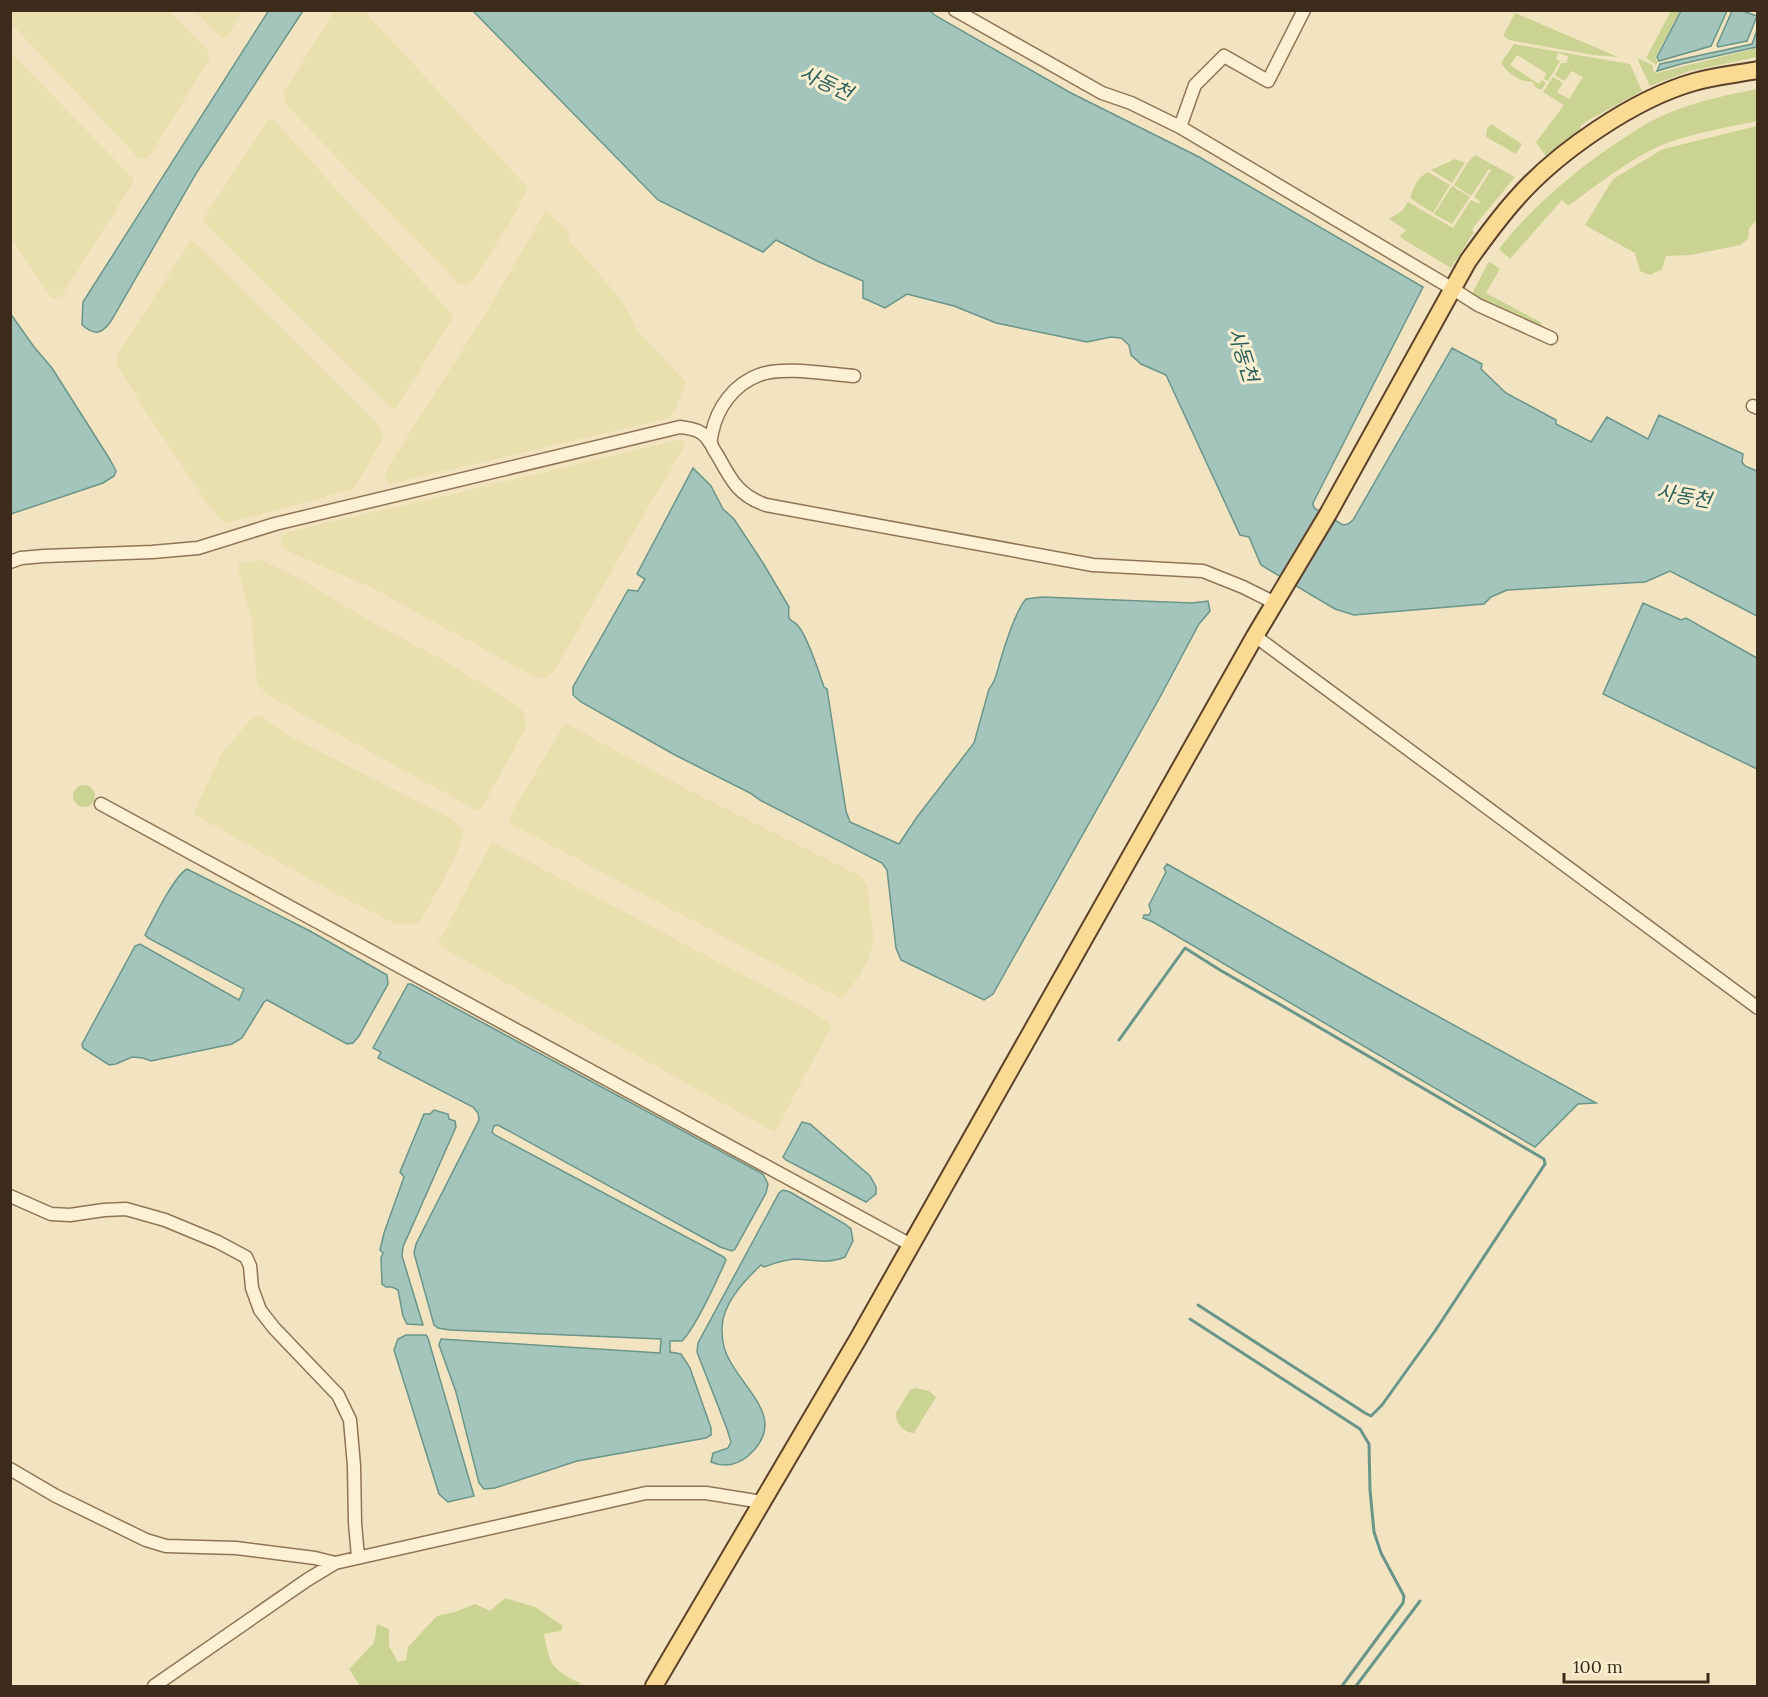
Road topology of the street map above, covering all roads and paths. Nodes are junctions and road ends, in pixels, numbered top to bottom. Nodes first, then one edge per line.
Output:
1 (955, 10) edge
2 (1304, 10) edge
3 (1758, 70) edge
4 (1180, 127) junction
5 (1454, 289) junction
6 (1551, 338) dead end
7 (854, 376) dead end
8 (710, 444) junction
9 (10, 562) edge
10 (1275, 603) junction
11 (1255, 636) junction
12 (101, 804) dead end
13 (1758, 1008) edge
14 (10, 1196) edge
15 (911, 1245) junction
16 (10, 1469) edge
17 (762, 1502) junction
18 (358, 1557) junction
19 (335, 1563) junction
20 (154, 1686) edge
21 (654, 1686) edge

1 - 4 street
2 - 4 street
3 - 5 main road
4 - 5 street
5 - 6 street
5 - 10 main road
7 - 8 street
8 - 9 street
8 - 10 street
10 - 11 main road
11 - 13 street
11 - 15 main road
12 - 15 street
14 - 18 street
15 - 17 main road
16 - 19 street
17 - 18 street
17 - 21 main road
18 - 19 street
19 - 20 street

